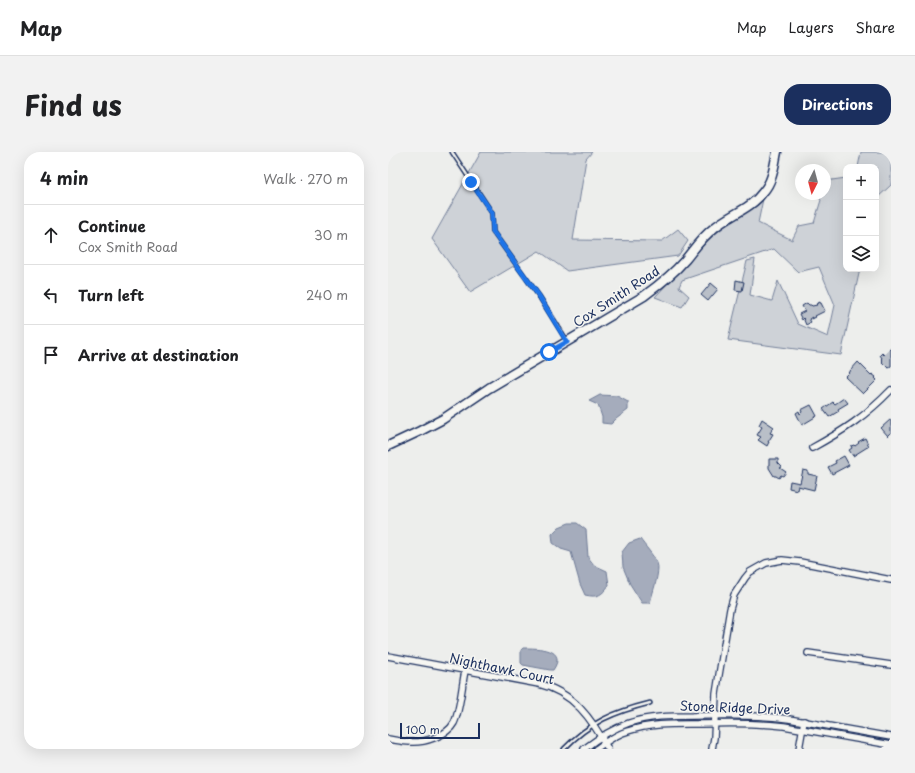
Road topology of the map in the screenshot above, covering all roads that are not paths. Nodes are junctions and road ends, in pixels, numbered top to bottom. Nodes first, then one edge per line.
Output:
1 (452, 152) edge
2 (777, 152) edge
3 (567, 342) junction
4 (891, 390) edge
5 (388, 446) edge
6 (812, 448) dead end
7 (891, 580) edge
8 (808, 653) dead end
9 (388, 656) edge
10 (891, 665) edge
11 (465, 671) junction
12 (650, 703) dead end
13 (715, 715) junction
14 (661, 717) junction
15 (804, 721) junction
16 (715, 723) junction
17 (593, 724) junction
18 (662, 724) junction
19 (802, 729) junction
20 (600, 736) junction
21 (889, 737) edge
22 (388, 739) edge
23 (604, 743) junction
24 (887, 746) edge
25 (564, 749) edge
26 (584, 749) edge
27 (596, 749) edge
28 (608, 749) edge
29 (712, 749) edge
30 (799, 749) edge

1 - 3 lane
2 - 3 street, Cox Smith Road
3 - 5 street, Cox Smith Road
4 - 6 street
7 - 13 street
8 - 10 street
9 - 11 street, Nighthawk Court
11 - 17 street, Nighthawk Court
11 - 22 street
12 - 17 lane
13 - 14 street, Stone Ridge Drive
13 - 15 street, Stone Ridge Drive
13 - 16 street
14 - 18 lane
14 - 20 street, Stone Ridge Drive
15 - 19 street
15 - 21 street, Stone Ridge Drive
16 - 18 street, Stone Ridge Drive
16 - 19 street, Stone Ridge Drive
16 - 29 street
17 - 20 street, Nighthawk Court
17 - 25 lane
18 - 23 street, Stone Ridge Drive
19 - 24 street, Stone Ridge Drive
19 - 30 street
20 - 23 street, Nighthawk Court
20 - 26 street, Stone Ridge Drive
21 - 24 street
23 - 27 street, Stone Ridge Drive
23 - 28 street, Nighthawk Court

